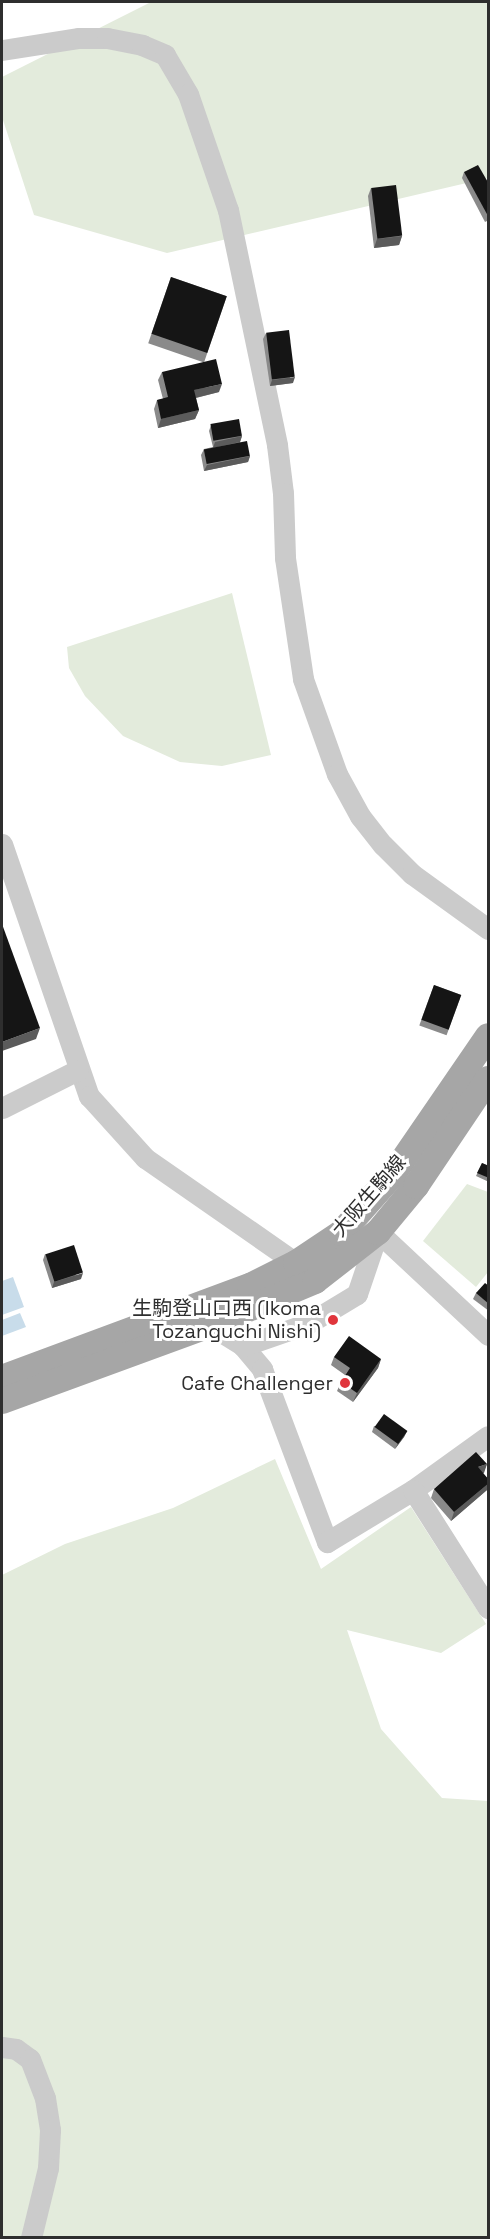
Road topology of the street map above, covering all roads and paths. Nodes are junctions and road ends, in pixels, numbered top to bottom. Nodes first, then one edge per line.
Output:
1 (2, 51) edge
2 (2, 844) edge
3 (489, 929) edge
4 (489, 1036) edge
5 (78, 1070) junction
6 (489, 1079) edge
7 (2, 1108) edge
8 (378, 1232) junction
9 (296, 1263) junction
10 (210, 1325) junction
11 (489, 1335) edge
12 (243, 1346) junction
13 (2, 1378) edge
14 (2, 1401) edge
15 (489, 1436) edge
16 (413, 1490) junction
17 (489, 1608) edge
18 (2, 2047) edge
19 (31, 2238) edge

1 - 3 street
2 - 5 street
4 - 9 main road, 大阪生駒線
5 - 7 street
5 - 9 street
6 - 8 main road, 大阪生駒線
8 - 10 main road, 大阪生駒線
8 - 11 street
8 - 12 street
9 - 13 main road, 大阪生駒線
10 - 12 street
10 - 14 main road, 大阪生駒線
12 - 16 street
15 - 16 street
16 - 17 street
18 - 19 street

